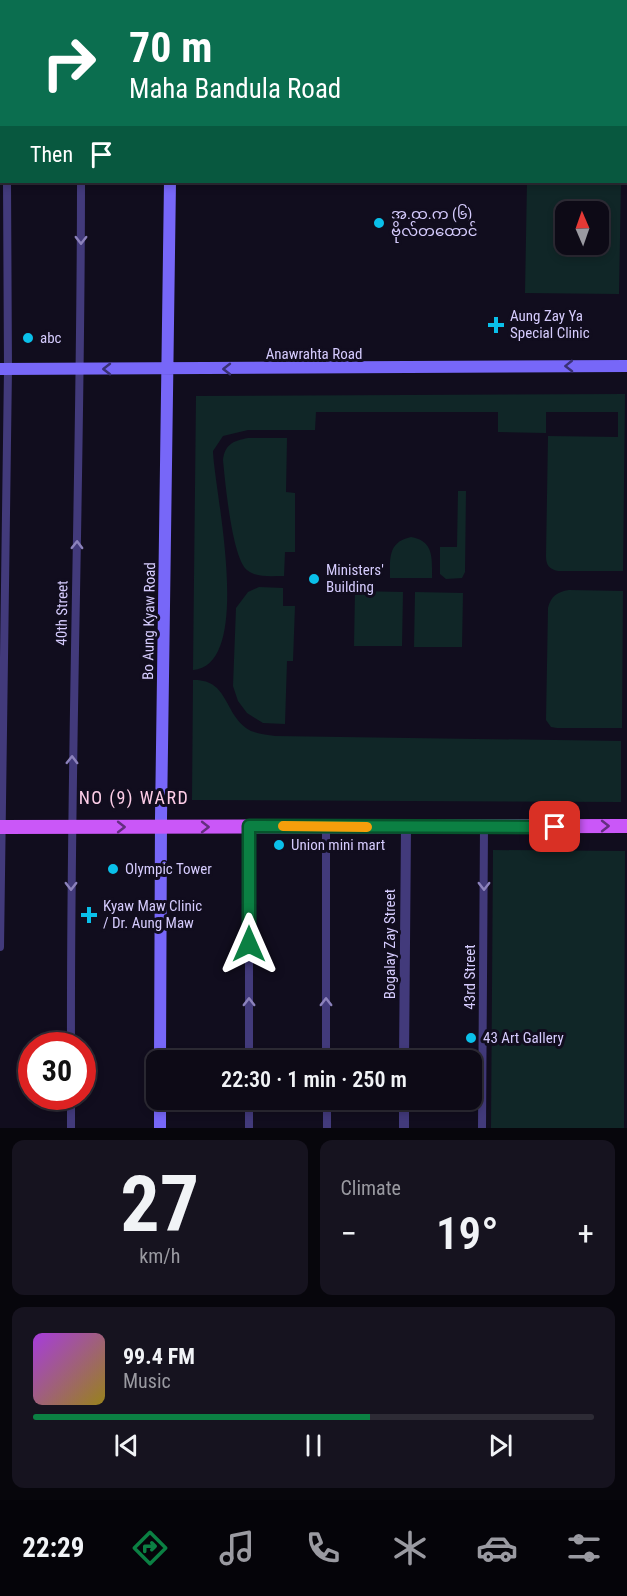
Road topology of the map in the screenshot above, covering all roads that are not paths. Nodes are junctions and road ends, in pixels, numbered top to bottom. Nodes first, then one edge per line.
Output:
1 (7, 183) edge
2 (81, 183) edge
3 (170, 183) edge
4 (627, 366) edge
5 (4, 369) edge
6 (81, 369) junction
7 (166, 369) junction
8 (70, 823) junction
9 (1, 824) edge
10 (249, 826) junction
11 (326, 826) junction
12 (627, 826) edge
13 (161, 827) junction
14 (406, 827) junction
15 (484, 827) junction
16 (0, 947) edge
17 (71, 1032) edge
18 (160, 1050) edge
19 (249, 1050) edge
20 (326, 1050) edge
21 (404, 1050) edge
22 (71, 1110) edge
23 (160, 1110) edge
24 (249, 1110) edge
25 (327, 1110) edge
26 (404, 1110) edge
27 (71, 1128) edge
28 (160, 1128) edge
29 (249, 1128) edge
30 (327, 1128) edge
31 (404, 1128) edge
32 (482, 1128) edge

1 - 5 street
2 -> 6 street, 40th Street
3 - 7 main road, Bo Aung Kyaw Road
4 -> 7 main road, Anawrahta Road
5 - 6 main road, Anawrahta Road
5 - 9 street
7 -> 6 main road, Anawrahta Road
8 -> 6 street, 40th Street
7 - 13 main road, Bo Aung Kyaw Road
8 - 9 main road
8 -> 13 main road
8 -> 17 street, 40th Street
9 - 16 street
10 - 11 main road
13 -> 10 main road
19 -> 10 street
11 - 14 main road
20 -> 11 street
15 -> 12 main road
13 - 18 main road, Bo Aung Kyaw Road
14 - 15 main road
14 - 21 street, Bogalay Zay Street
15 -> 32 street, 43rd Street
22 - 27 street
23 - 28 main road
24 - 29 street
25 - 30 street
26 - 31 street

